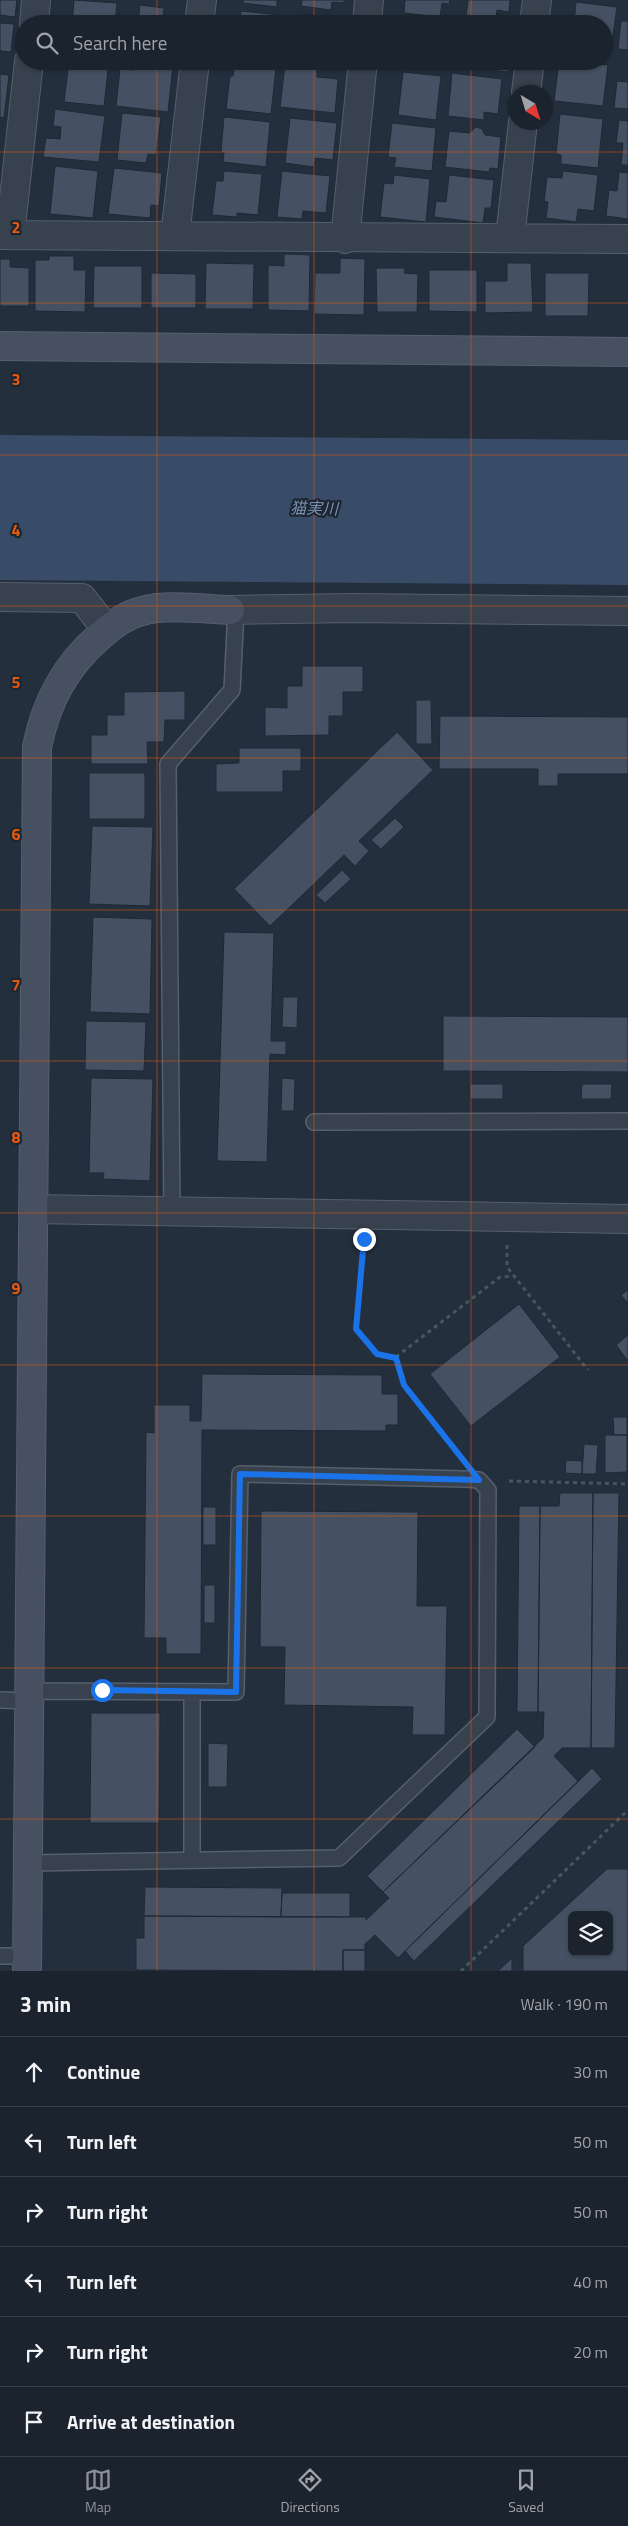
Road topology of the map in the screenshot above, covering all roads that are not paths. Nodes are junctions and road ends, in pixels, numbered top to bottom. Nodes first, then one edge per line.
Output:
1 (36, 0) edge
2 (202, 0) edge
3 (369, 0) edge
4 (537, 0) edge
5 (35, 15) edge
6 (200, 15) edge
7 (368, 15) edge
8 (535, 15) edge
9 (29, 70) edge
10 (194, 70) edge
11 (362, 70) edge
12 (529, 70) edge
13 (527, 85) edge
14 (522, 130) edge
15 (5, 235) edge
16 (175, 236) junction
17 (510, 238) junction
18 (345, 239) junction
19 (628, 239) edge
20 (0, 346) edge
21 (628, 352) edge
22 (0, 597) edge
23 (233, 610) junction
24 (628, 611) edge
25 (107, 630) junction
26 (314, 1122) dead end
27 (628, 1122) edge
28 (32, 1209) junction
29 (172, 1212) junction
30 (628, 1219) edge
31 (192, 1693) junction
32 (29, 1696) junction
33 (0, 1700) edge
34 (192, 1860) junction
35 (29, 1863) junction
36 (0, 1956) edge
37 (27, 1964) edge

1 - 5 street
2 - 6 street
3 - 7 street
4 - 8 street
9 - 15 street
10 - 16 street
11 - 18 street
12 - 13 street
14 - 17 street
15 - 16 street
16 - 18 street
17 - 18 street
17 - 19 street
20 - 21 street
22 - 25 street
23 - 24 street
23 - 25 street
23 - 29 lane
25 - 28 street
26 - 27 lane
28 - 29 street
28 - 32 street
29 - 30 street
31 - 32 lane
31 - 34 lane
31 - 34 lane
32 - 33 lane
32 - 35 street
34 - 35 lane
35 - 37 street
36 - 37 lane

